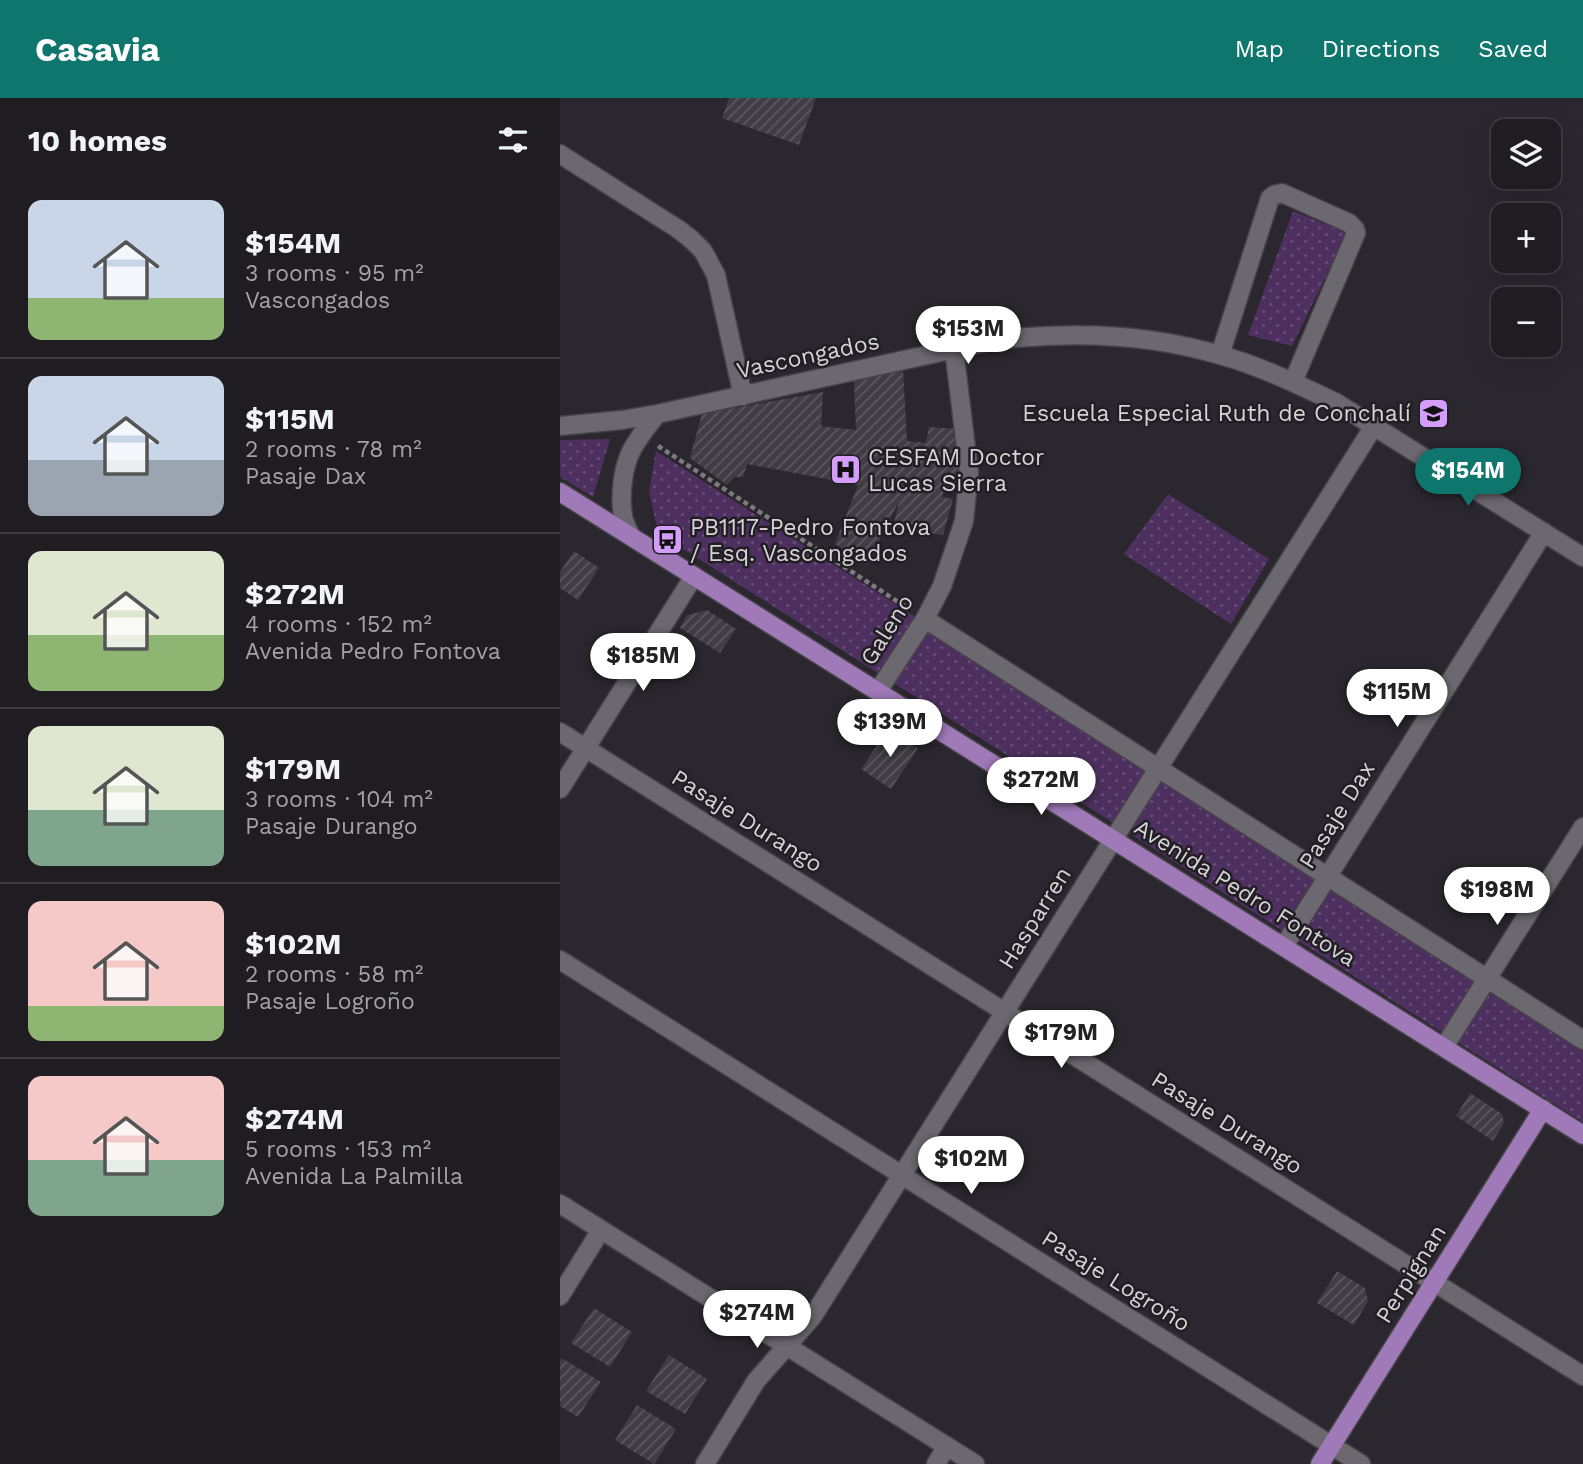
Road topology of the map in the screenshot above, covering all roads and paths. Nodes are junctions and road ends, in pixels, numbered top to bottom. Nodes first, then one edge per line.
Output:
1 (560, 153) edge
2 (954, 349) junction
3 (1220, 355) junction
4 (1293, 382) junction
5 (743, 396) junction
6 (657, 414) junction
7 (560, 426) edge
8 (1374, 426) junction
9 (641, 435) junction
10 (560, 492) edge
11 (1544, 532) junction
12 (631, 536) junction
13 (1583, 557) edge
14 (694, 576) junction
15 (925, 619) junction
16 (878, 691) junction
17 (560, 733) edge
18 (586, 748) junction
19 (1158, 769) junction
20 (560, 789) edge
21 (1583, 827) edge
22 (1113, 839) junction
23 (1327, 877) junction
24 (1284, 946) junction
25 (560, 960) edge
26 (1487, 978) junction
27 (1005, 1012) junction
28 (1583, 1040) edge
29 (1444, 1047) junction
30 (1543, 1109) junction
31 (1583, 1135) edge
32 (902, 1175) junction
33 (560, 1204) edge
34 (601, 1230) junction
35 (1434, 1282) junction
36 (560, 1296) edge
37 (786, 1346) junction
38 (1583, 1376) edge
39 (947, 1446) junction
40 (1331, 1446) junction
41 (705, 1464) edge
42 (936, 1464) edge
43 (975, 1464) edge
44 (1320, 1464) edge
45 (1361, 1464) edge

1 - 5 street
2 - 3 street, Vascongados
2 - 5 street, Vascongados
2 - 15 street, Galeno
3 - 4 street, Vascongados
3 - 4 street
4 - 8 street, Vascongados
5 - 6 street, Vascongados
6 - 7 street, Vascongados
6 - 9 street
8 - 11 street, Vascongados
8 - 19 street, Hasparren
9 - 12 street
9 - 15 path
10 - 12 main road, Avenida Pedro Fontova
11 - 13 street, Vascongados
11 - 23 street, Pasaje Dax
12 - 14 main road, Avenida Pedro Fontova
14 - 16 main road, Avenida Pedro Fontova
14 - 18 street
15 - 16 street, Galeno
15 - 19 street
16 - 22 main road, Avenida Pedro Fontova
17 - 18 street, Pasaje Durango
18 - 20 street
18 - 27 street, Pasaje Durango
19 - 22 street, Hasparren
19 - 23 street
21 - 26 street
22 - 24 main road, Avenida Pedro Fontova
22 - 27 street, Hasparren
23 - 24 street, Pasaje Dax
23 - 26 street
24 - 29 main road, Avenida Pedro Fontova
25 - 32 street, Pasaje Logroño
26 - 28 street
26 - 29 street
27 - 32 street, Hasparren
27 - 35 street, Pasaje Durango
29 - 30 main road, Avenida Pedro Fontova
30 - 31 main road, Avenida Pedro Fontova
30 - 35 main road, Perpignan
32 - 37 street, Hasparren
32 - 40 street, Pasaje Logroño
33 - 34 street
34 - 36 street
34 - 37 street
35 - 38 street, Pasaje Durango
35 - 40 main road, Perpignan
37 - 39 street
37 - 41 street, Hasparren
39 - 42 street
39 - 43 street
40 - 44 main road, Perpignan
40 - 45 street, Pasaje Logroño

